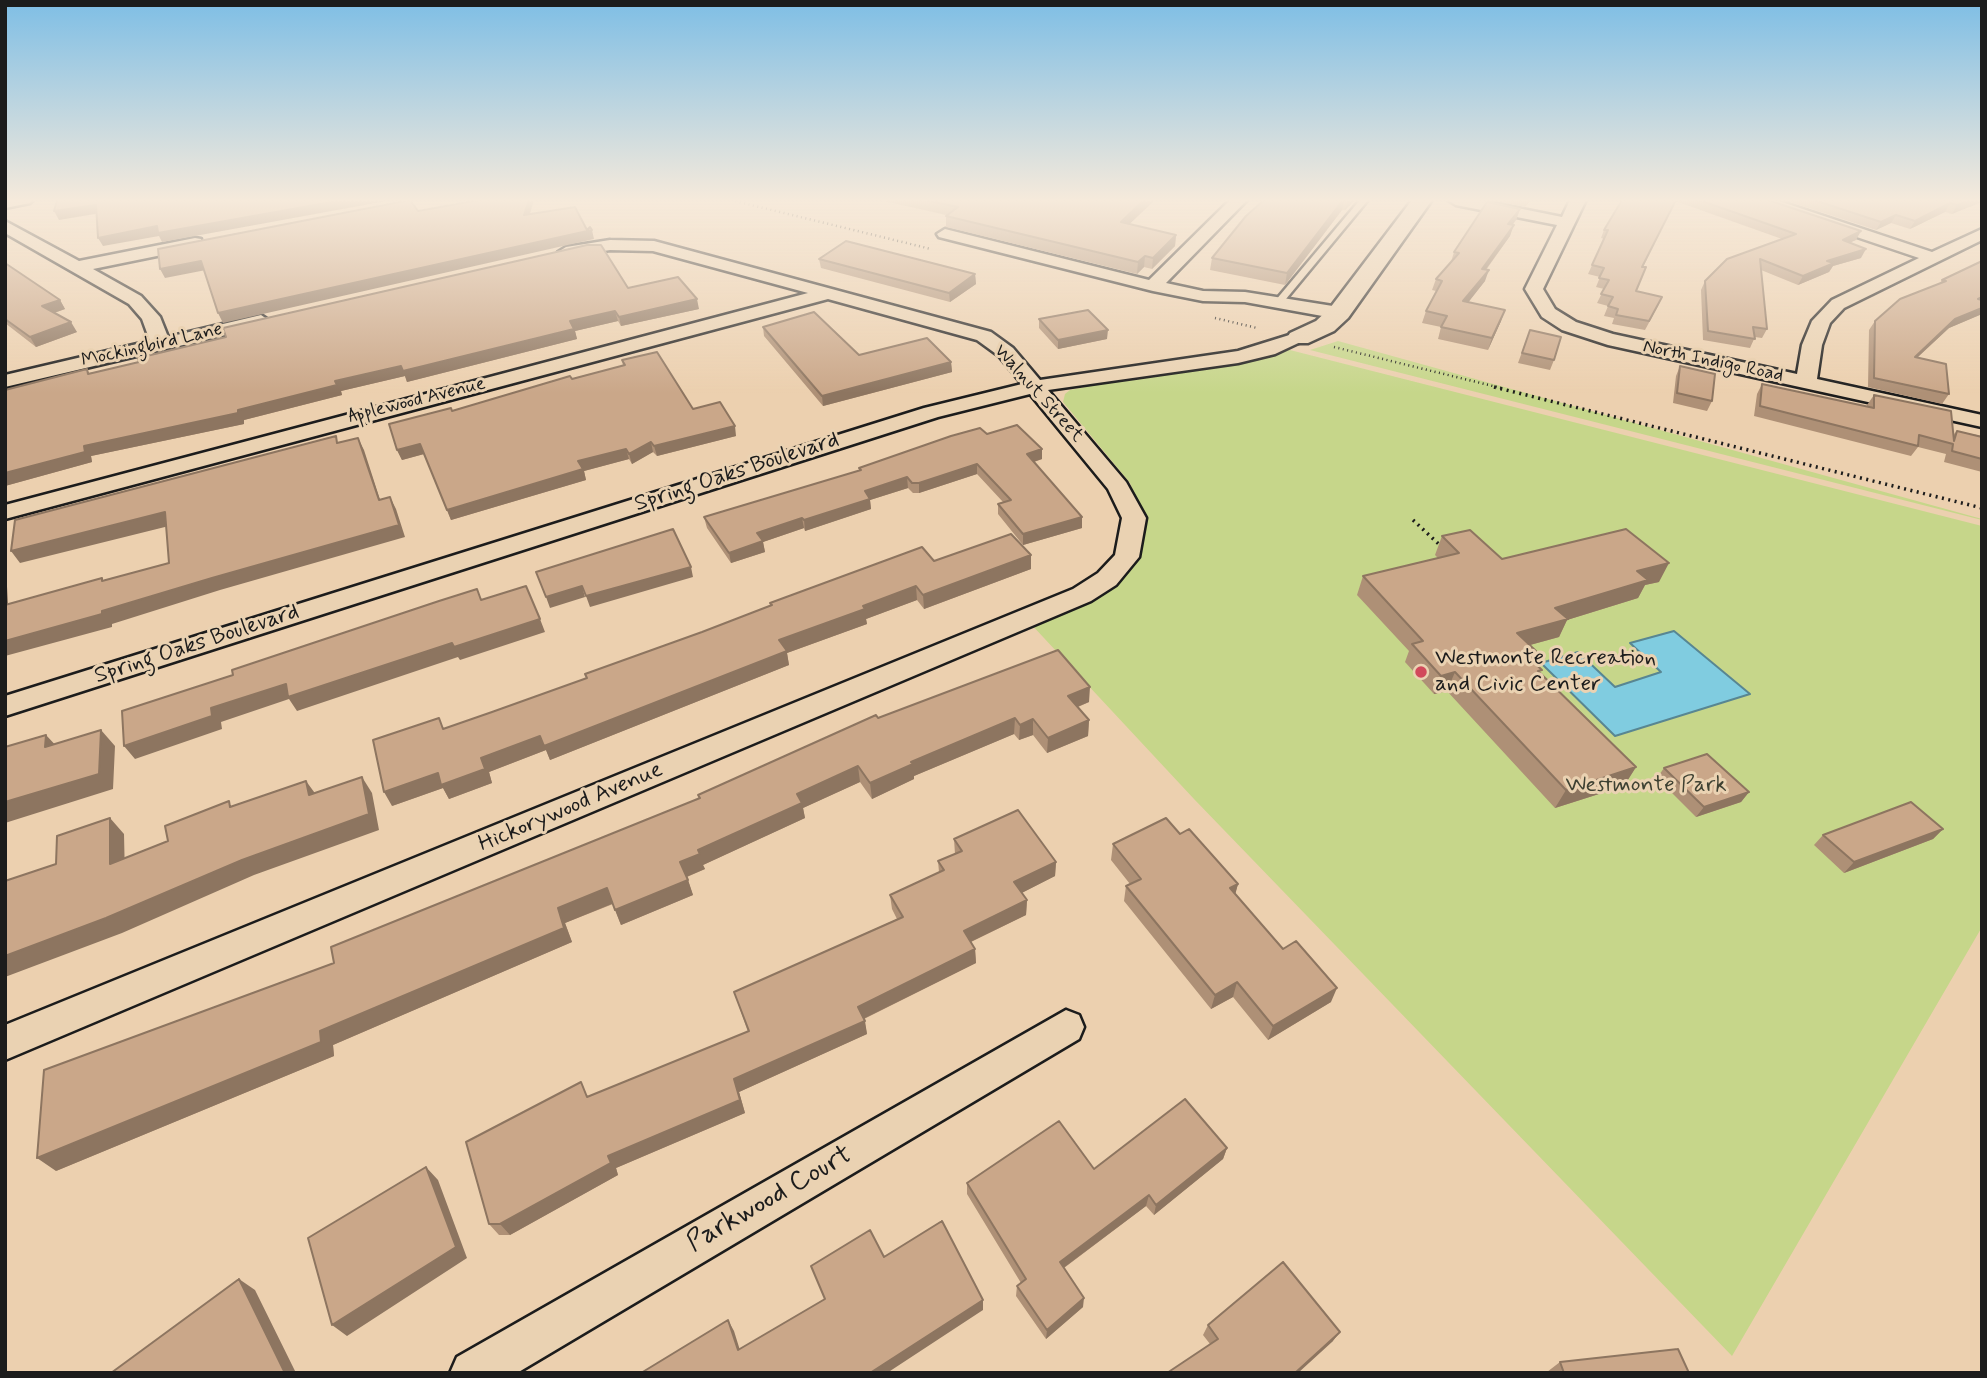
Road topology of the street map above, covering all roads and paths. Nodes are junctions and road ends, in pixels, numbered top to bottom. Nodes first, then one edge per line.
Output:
1 (71, 264) edge
2 (90, 264) edge
3 (727, 264) edge
4 (1066, 264) edge
5 (1174, 264) edge
6 (1311, 264) edge
7 (1375, 264) edge
8 (1545, 264) edge
9 (1917, 264) edge
10 (76, 267) junction
11 (1153, 286) junction
12 (830, 293) junction
13 (1278, 303) junction
14 (1339, 313) junction
15 (282, 316) edge
16 (1207, 316) dead end
17 (1299, 338) junction
18 (161, 344) junction
19 (5, 381) edge
20 (1806, 382) junction
21 (1036, 387) junction
22 (1982, 421) edge
23 (1982, 508) edge
24 (5, 512) edge
25 (1413, 520) dead end
26 (1443, 549) edge
27 (1127, 556) joint
28 (5, 706) edge
29 (1066, 1027) dead end
30 (5, 1043) edge
31 (473, 1373) edge

1 - 10 street
2 - 10 street
3 - 12 street, Walnut Street
4 - 11 street
5 - 11 street
6 - 13 lane
7 - 14 street, Spring Oaks Boulevard
8 - 20 street, North Indigo Road
9 - 20 street
10 - 18 street
11 - 13 street
12 - 21 street, Walnut Street
12 - 24 street, Applewood Avenue
13 - 14 street
14 - 17 street, Spring Oaks Boulevard
15 - 18 street, Mockingbird Lane
16 - 17 path
17 - 21 street, Spring Oaks Boulevard
17 - 23 path
18 - 19 street, Mockingbird Lane
20 - 22 street, North Indigo Road
21 - 27 street, Walnut Street
21 - 28 street, Spring Oaks Boulevard
25 - 26 path
27 - 30 street, Hickorywood Avenue
29 - 31 street, Parkwood Court

